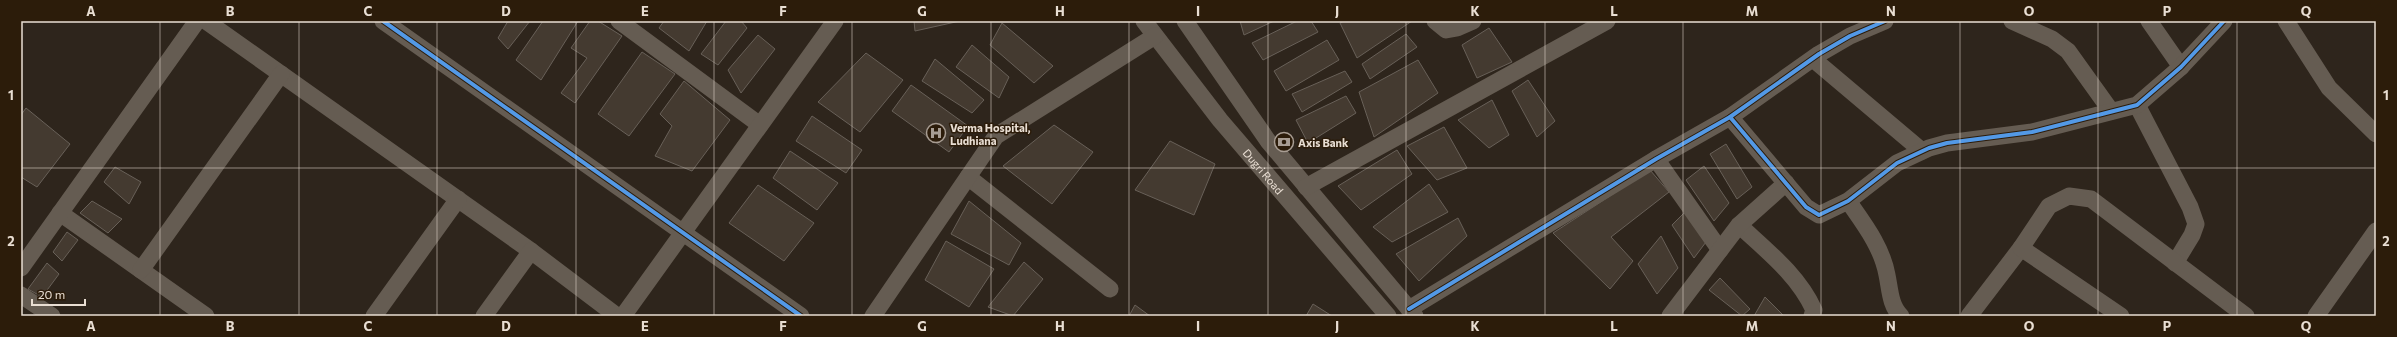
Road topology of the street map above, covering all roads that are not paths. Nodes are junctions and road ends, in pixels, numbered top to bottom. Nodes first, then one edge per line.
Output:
1 (197, 21) edge
2 (206, 21) edge
3 (384, 21) edge
4 (619, 21) edge
5 (835, 21) edge
6 (1144, 21) edge
7 (1185, 21) edge
8 (1435, 21) edge
9 (1473, 21) edge
10 (1607, 21) edge
11 (1885, 21) edge
12 (2012, 21) edge
13 (2148, 21) edge
14 (2224, 21) edge
15 (2286, 21) edge
16 (1155, 36) junction
17 (1813, 59) junction
18 (2181, 68) junction
19 (281, 74) junction
20 (2137, 105) junction
21 (2111, 111) junction
22 (1730, 117) junction
23 (760, 125) junction
24 (2376, 134) edge
25 (1922, 151) junction
26 (1656, 159) junction
27 (968, 177) junction
28 (1786, 184) junction
29 (1306, 187) junction
30 (458, 199) junction
31 (1848, 201) junction
32 (60, 213) junction
33 (1739, 225) junction
34 (2376, 231) edge
35 (682, 233) junction
36 (2021, 248) junction
37 (1720, 250) junction
38 (531, 251) junction
39 (2175, 262) junction
40 (21, 268) edge
41 (141, 270) junction
42 (1110, 289) dead end
43 (21, 294) edge
44 (1412, 312) edge
45 (52, 316) edge
46 (206, 316) edge
47 (374, 316) edge
48 (484, 316) edge
49 (617, 316) edge
50 (624, 316) edge
51 (801, 316) edge
52 (873, 316) edge
53 (1388, 316) edge
54 (1670, 316) edge
55 (1812, 316) edge
56 (1901, 316) edge
57 (1969, 316) edge
58 (2121, 316) edge
59 (2246, 316) edge
60 (2316, 316) edge

1 - 32 street
2 - 19 street
3 - 35 street
4 - 23 street
5 - 23 street
6 - 16 street, Dugri Road
7 - 29 street, Dugri Road
8 - 9 street
10 - 29 street
11 - 17 street
12 - 21 street
13 - 18 street
14 - 18 street
15 - 24 street
16 - 27 street
16 - 53 street, Dugri Road
17 - 22 street
17 - 25 street
18 - 20 street
19 - 30 street
19 - 41 street
20 - 21 street
20 - 39 street
21 - 25 street
22 - 26 street
22 - 28 street
23 - 35 street
25 - 31 street
26 - 37 street
26 - 44 street
27 - 42 street
27 - 52 street
28 - 31 street
28 - 33 street
29 - 44 street, Dugri Road
30 - 38 street
30 - 47 street
31 - 56 street
32 - 40 street
32 - 41 street
33 - 37 street
33 - 55 street
34 - 60 street
35 - 50 street
35 - 51 street
36 - 39 street
36 - 57 street
36 - 58 street
37 - 54 street
38 - 48 street
38 - 49 street
39 - 59 street
41 - 46 street
43 - 45 street

